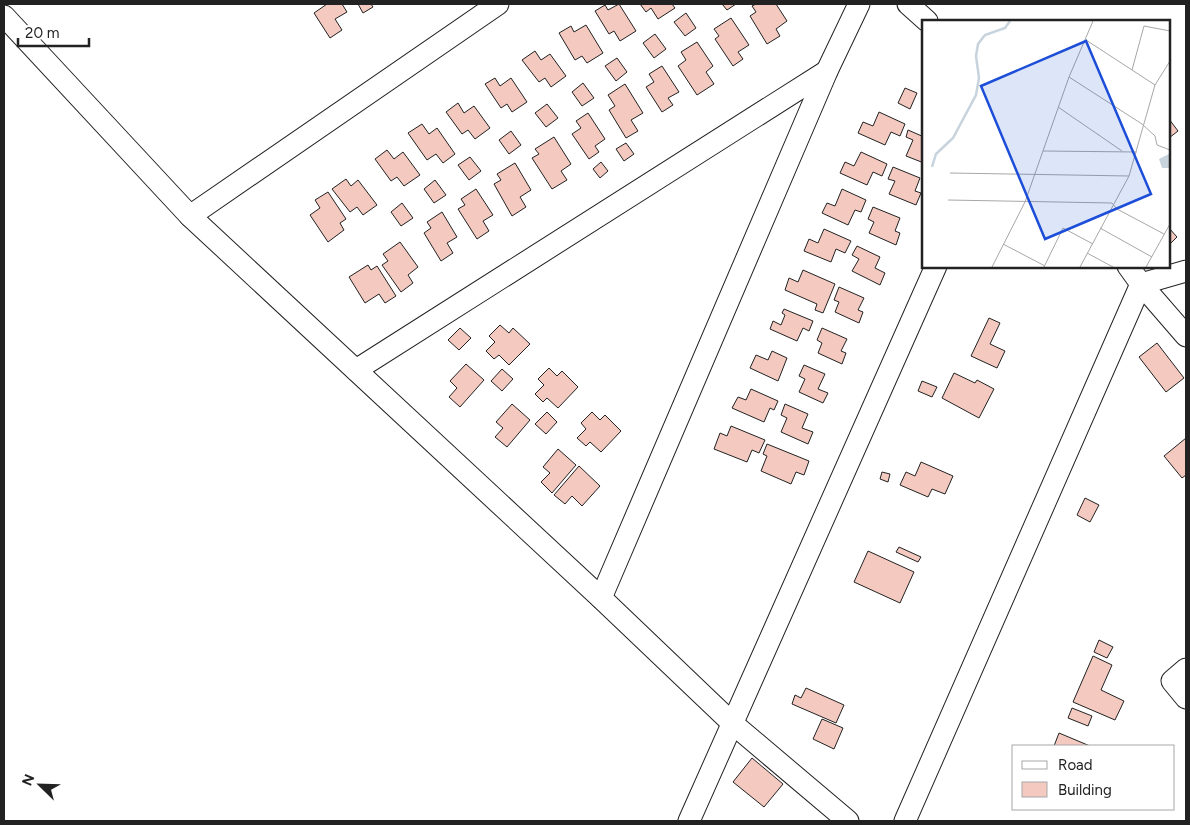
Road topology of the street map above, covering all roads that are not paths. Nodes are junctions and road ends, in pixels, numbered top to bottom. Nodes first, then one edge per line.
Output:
1 (498, 4) edge
2 (859, 4) edge
3 (908, 4) edge
4 (4, 16) edge
5 (926, 20) edge
6 (827, 71) junction
7 (190, 216) junction
8 (935, 268) edge
9 (1129, 268) edge
10 (1186, 271) edge
11 (1141, 284) junction
12 (1186, 336) edge
13 (356, 370) junction
14 (602, 598) junction
15 (1186, 669) edge
16 (1186, 698) edge
17 (732, 723) junction
18 (689, 821) edge
19 (848, 821) edge
20 (905, 821) edge

1 - 7 street
2 - 6 street
3 - 5 street
4 - 7 street
6 - 13 street
6 - 14 street
7 - 13 street
8 - 17 street
9 - 11 street
10 - 11 street
11 - 12 street
11 - 20 street
13 - 14 street
14 - 17 street
15 - 16 street
17 - 18 street
17 - 19 street

